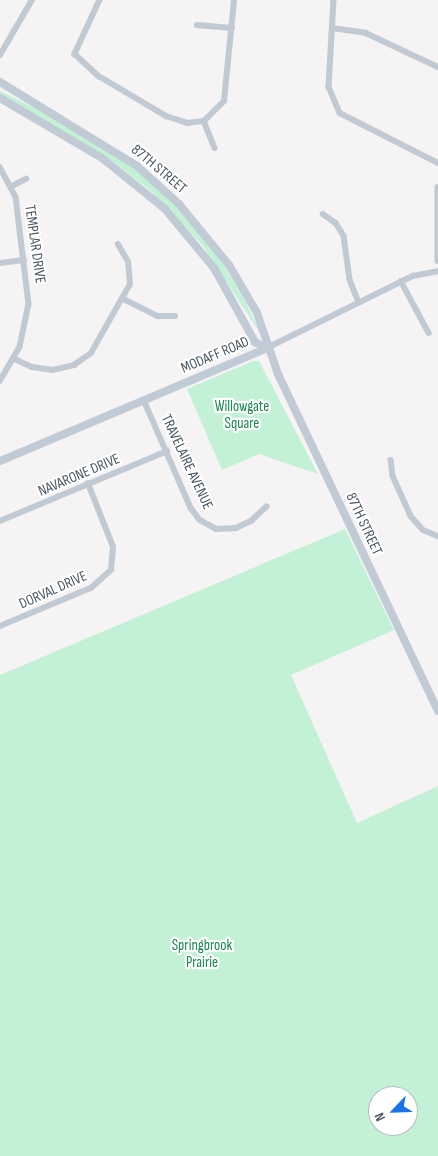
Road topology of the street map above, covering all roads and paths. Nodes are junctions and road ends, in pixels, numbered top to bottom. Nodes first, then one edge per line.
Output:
1 (32, 0) edge
2 (100, 0) edge
3 (234, 0) edge
4 (334, 0) edge
5 (196, 25) dead end
6 (232, 28) junction
7 (332, 28) junction
8 (0, 55) edge
9 (438, 67) edge
10 (0, 82) edge
11 (0, 98) edge
12 (204, 120) junction
13 (215, 148) dead end
14 (438, 163) edge
15 (0, 167) edge
16 (26, 179) dead end
17 (12, 186) junction
18 (438, 187) edge
19 (323, 214) dead end
20 (118, 245) dead end
21 (24, 260) junction
22 (438, 261) edge
23 (0, 263) edge
24 (438, 271) edge
25 (402, 281) junction
26 (124, 298) junction
27 (358, 302) junction
28 (175, 316) dead end
29 (429, 333) dead end
30 (266, 348) junction
31 (15, 359) junction
32 (0, 380) edge
33 (144, 400) junction
34 (167, 451) junction
35 (391, 460) dead end
36 (0, 461) edge
37 (88, 484) junction
38 (266, 507) dead end
39 (0, 522) edge
40 (438, 536) edge
41 (0, 626) edge
42 (438, 711) edge

1 - 8 street
2 - 12 street
3 - 6 street
4 - 7 street
5 - 6 street
6 - 12 street
7 - 9 street
7 - 14 street
10 - 30 street, 87TH STREET
11 - 30 street, 87TH STREET
12 - 13 street
15 - 17 street, TEMPLAR DRIVE
16 - 17 street
17 - 21 street, TEMPLAR DRIVE
18 - 22 street
19 - 27 street
20 - 26 street
21 - 23 street
21 - 31 street, TEMPLAR DRIVE
24 - 25 street, MODAFF ROAD
25 - 27 street, MODAFF ROAD
25 - 29 street
26 - 28 street
26 - 31 street
27 - 30 street, MODAFF ROAD
30 - 33 street, MODAFF ROAD
30 - 42 street, 87TH STREET
31 - 32 street, TEMPLAR DRIVE
33 - 34 street, TRAVELAIRE AVENUE
33 - 36 street, MODAFF ROAD
34 - 37 street, NAVARONE DRIVE
34 - 38 street, TRAVELAIRE AVENUE
35 - 40 street
37 - 39 street, NAVARONE DRIVE
37 - 41 street, DORVAL DRIVE

